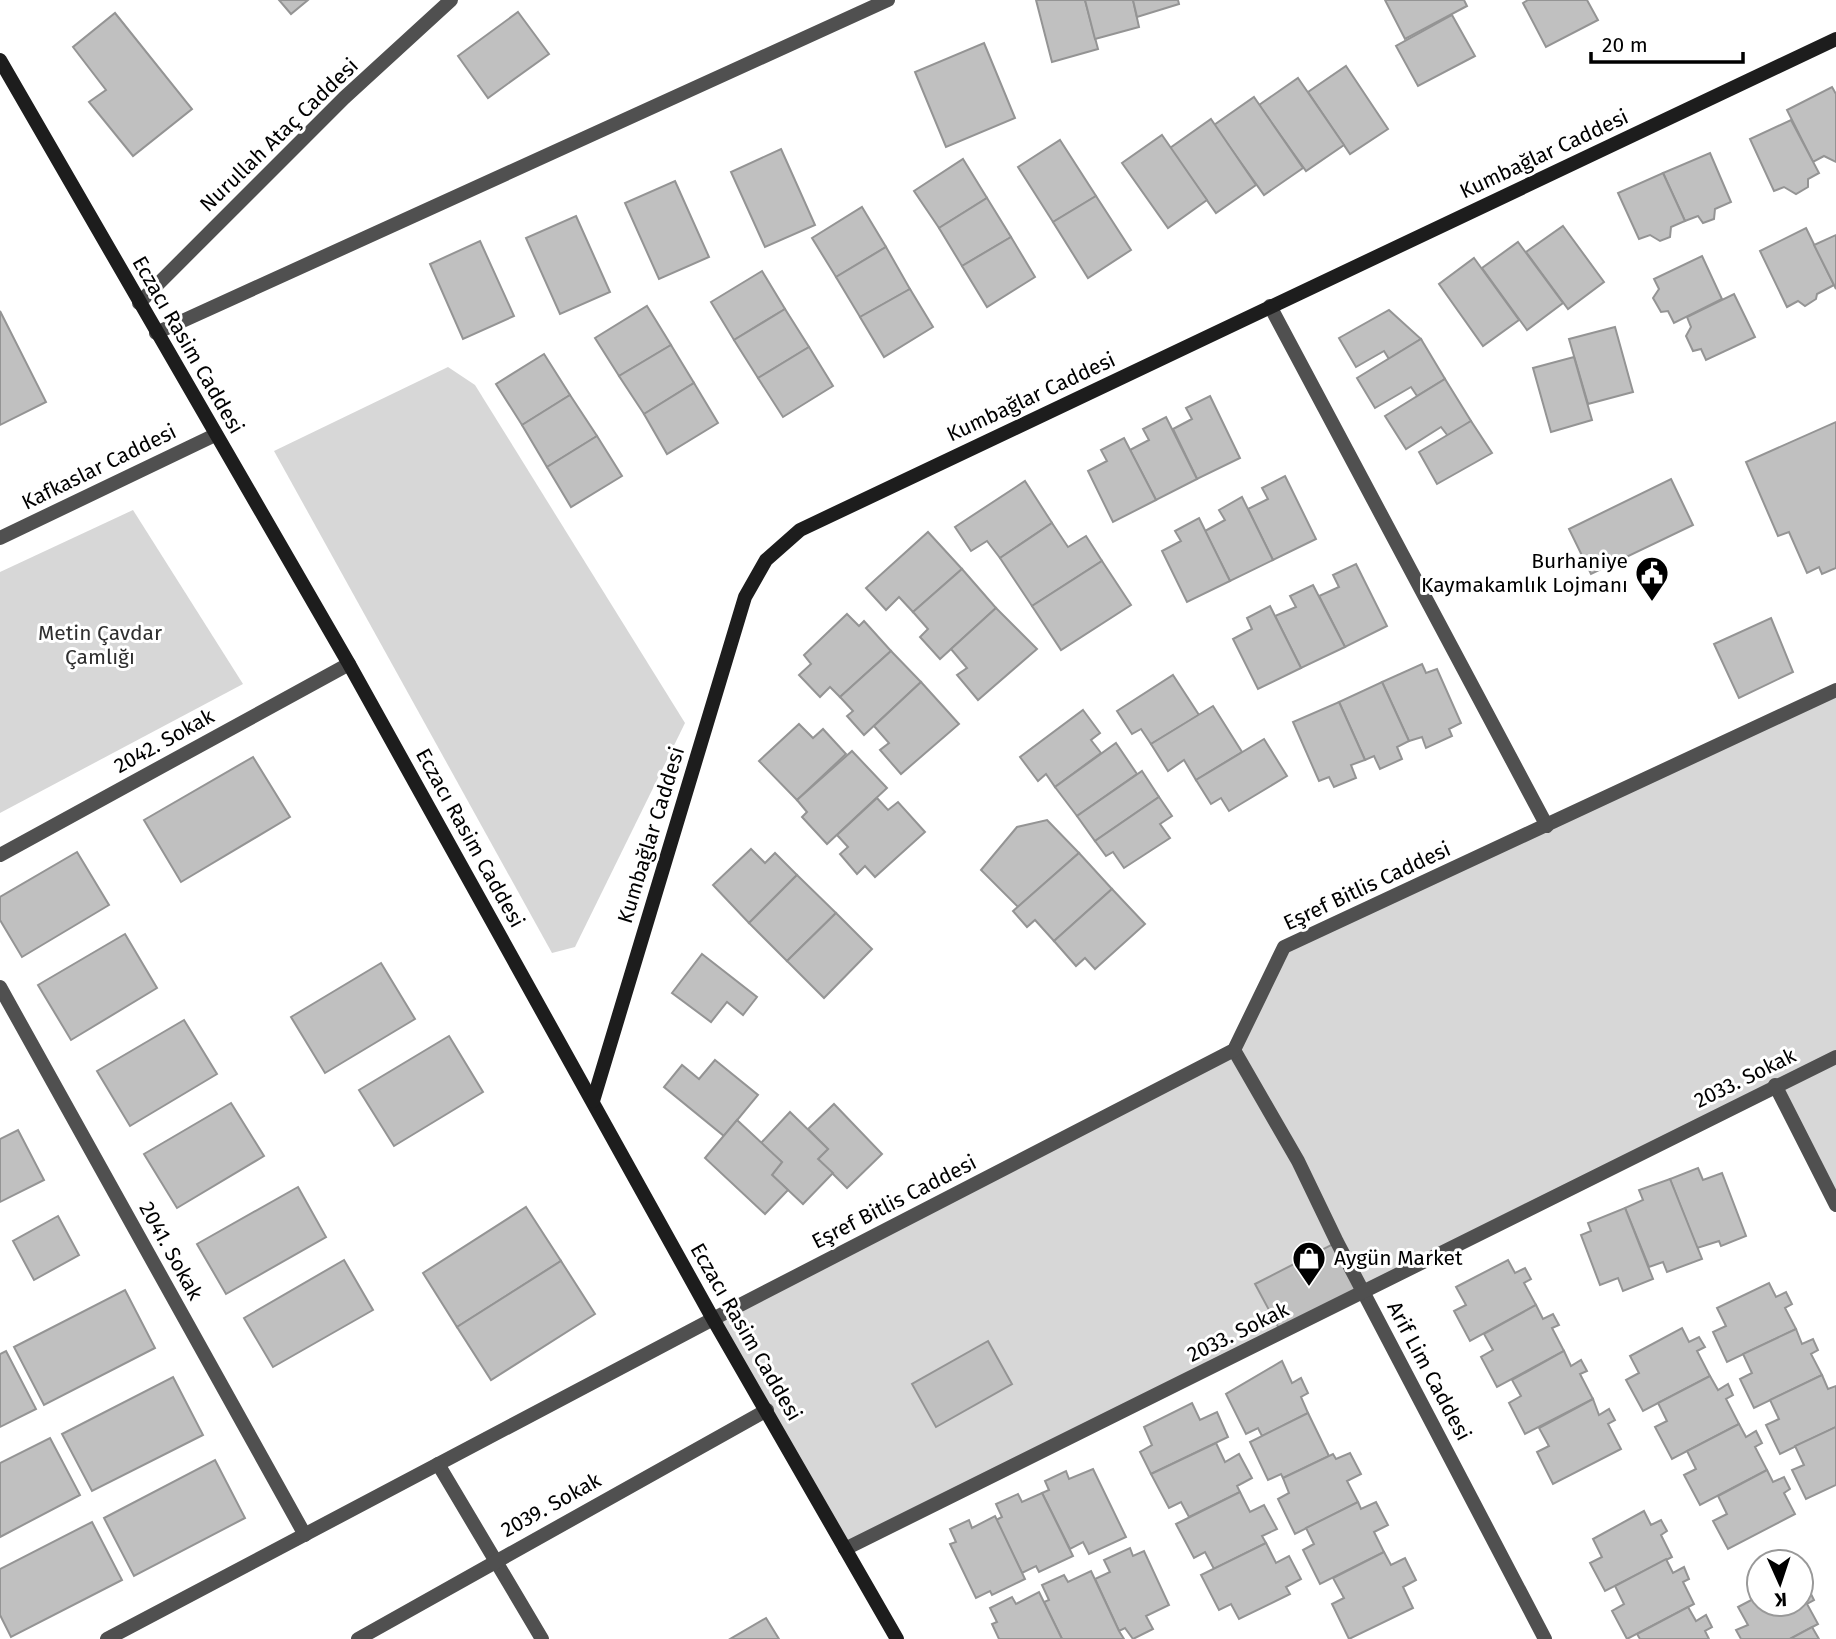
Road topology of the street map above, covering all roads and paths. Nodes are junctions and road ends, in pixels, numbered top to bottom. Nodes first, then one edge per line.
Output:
1 (452, 0) edge
2 (888, 0) edge
3 (1836, 39) edge
4 (0, 60) edge
5 (139, 303) junction
6 (1270, 306) junction
7 (156, 333) junction
8 (215, 435) junction
9 (0, 538) edge
10 (349, 664) junction
11 (1836, 690) edge
12 (1547, 825) junction
13 (0, 855) edge
14 (0, 987) edge
15 (1234, 1050) junction
16 (1836, 1057) edge
17 (1775, 1086) junction
18 (593, 1101) junction
19 (1836, 1205) edge
20 (1363, 1292) junction
21 (713, 1319) junction
22 (767, 1410) junction
23 (438, 1464) junction
24 (305, 1535) junction
25 (845, 1549) junction
26 (495, 1560) junction
27 (107, 1639) edge
28 (358, 1639) edge
29 (542, 1639) edge
30 (897, 1639) edge
31 (1545, 1639) edge

1 - 5 street, Nurullah Ataç Caddesi
2 - 7 street
3 - 6 main road, Kumbağlar Caddesi
4 - 5 main road, Eczacı Rasim Caddesi
5 - 7 main road, Eczacı Rasim Caddesi
6 - 12 street
6 - 18 main road, Kumbağlar Caddesi
7 - 8 main road, Eczacı Rasim Caddesi
8 - 9 street, Kafkaslar Caddesi
8 - 10 main road, Eczacı Rasim Caddesi
10 - 13 street, 2042. Sokak
10 - 18 main road, Eczacı Rasim Caddesi
11 - 12 street, Eşref Bitlis Caddesi
12 - 15 street, Eşref Bitlis Caddesi
14 - 24 street, 2041. Sokak
15 - 20 street, Arif Lim Caddesi
15 - 21 street, Eşref Bitlis Caddesi
16 - 17 street, 2033. Sokak
17 - 19 street
17 - 20 street, 2033. Sokak
18 - 21 main road, Eczacı Rasim Caddesi
20 - 25 street, 2033. Sokak
20 - 31 street, Arif Lim Caddesi
21 - 22 main road, Eczacı Rasim Caddesi
21 - 23 street, Eşref Bitlis Caddesi
22 - 25 main road, Eczacı Rasim Caddesi
22 - 26 street, 2039. Sokak
23 - 24 street, Eşref Bitlis Caddesi
23 - 26 street
24 - 27 street, Eşref Bitlis Caddesi
25 - 30 main road, Eczacı Rasim Caddesi
26 - 28 street, 2039. Sokak
26 - 29 street

